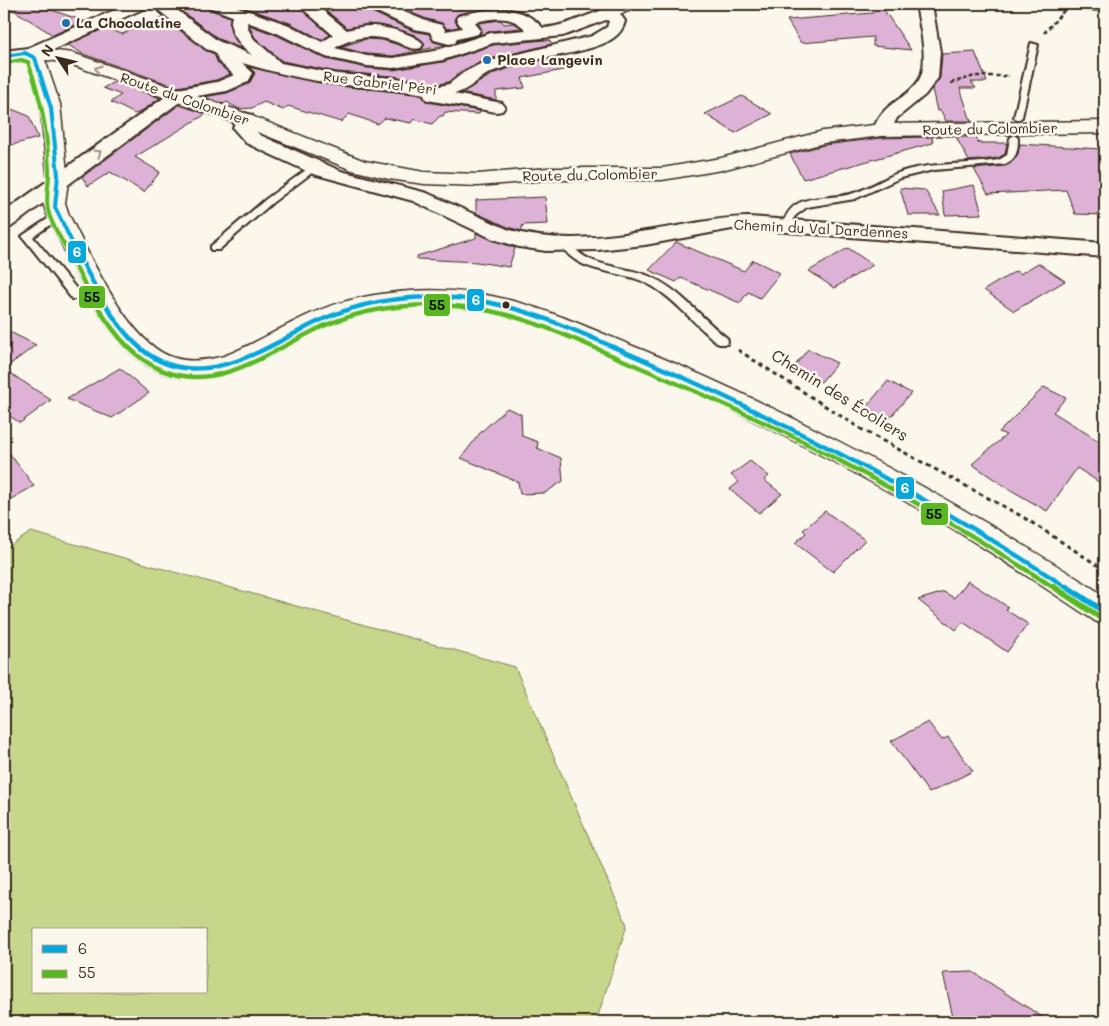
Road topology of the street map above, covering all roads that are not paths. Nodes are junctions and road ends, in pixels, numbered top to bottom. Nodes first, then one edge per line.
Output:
1 (106, 4) edge
2 (142, 4) edge
3 (159, 4) edge
4 (330, 4) edge
5 (372, 4) edge
6 (631, 4) edge
7 (924, 4) edge
8 (229, 8) edge
9 (298, 9) edge
10 (602, 9) edge
11 (125, 11) junction
12 (264, 23) junction
13 (538, 33) junction
14 (443, 36) junction
15 (342, 37) junction
16 (415, 44) junction
17 (1034, 45) road end
18 (466, 46) junction
19 (322, 48) junction
20 (224, 51) junction
21 (32, 53) junction
22 (4, 56) edge
23 (376, 62) junction
24 (403, 62) junction
25 (275, 66) junction
26 (365, 82) junction
27 (392, 83) junction
28 (174, 96) junction
29 (496, 107) dead end
30 (1018, 117) dead end
31 (245, 119) junction
32 (1105, 127) edge
33 (882, 130) junction
34 (1014, 138) dead end
35 (314, 167) junction
36 (58, 182) junction
37 (58, 216) junction
38 (4, 222) edge
39 (788, 225) junction
40 (566, 244) junction
41 (215, 248) dead end
42 (1105, 250) edge
43 (76, 296) dead end
44 (723, 341) road end
45 (1105, 612) edge

1 - 11 street
2 - 11 street
3 - 20 street, Rue Gabriel Péri
4 - 9 street
5 - 14 street
6 - 10 street
7 - 33 street
8 - 12 street
8 - 25 street
9 - 12 street
9 - 15 street
10 - 13 street
10 - 27 street, Rue Gabriel Péri
11 - 21 street
12 - 19 street
13 - 14 street
13 - 18 street
14 - 16 street
14 - 18 street
15 - 16 street
15 - 19 street
16 - 24 street
17 - 30 lane
18 - 24 street
19 - 23 street
20 - 25 street, Rue Gabriel Péri
20 - 28 street
21 - 22 street
28 -> 21 street, Route du Colombier
21 - 36 street
23 - 24 street
23 - 26 street
25 - 26 street, Rue Gabriel Péri
26 - 27 street, Rue Gabriel Péri
27 - 29 street
28 - 31 street, Route du Colombier
36 -> 28 street
31 - 33 street, Route du Colombier
31 - 35 street, Chemin du Val Dardennes
32 - 33 street, Route du Colombier
34 - 39 lane
35 - 40 street, Chemin du Val Dardennes
35 - 41 lane
36 - 37 street
36 - 38 street
37 - 43 lane
37 - 45 street
39 - 40 street, Chemin du Val Dardennes
39 - 42 street, Chemin du Val Dardennes
40 - 44 lane

